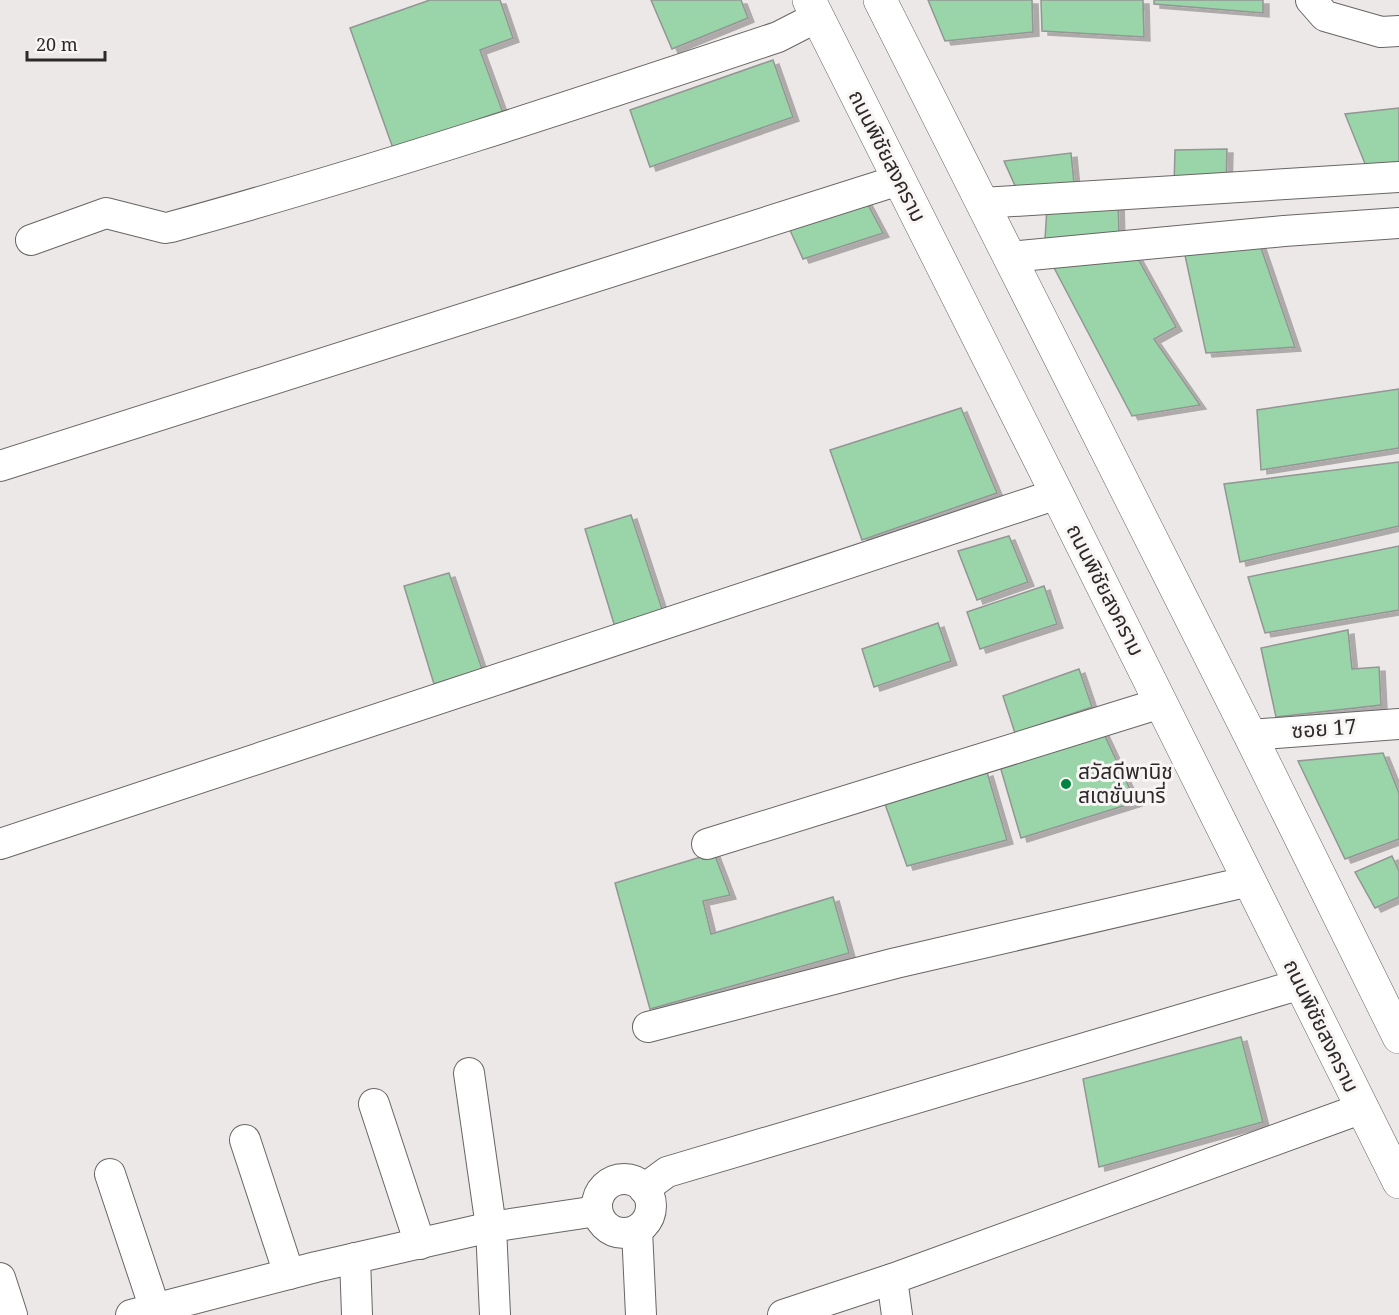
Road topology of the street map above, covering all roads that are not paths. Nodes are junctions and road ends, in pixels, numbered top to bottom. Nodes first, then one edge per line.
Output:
1 (880, 0) edge
2 (1311, 0) edge
3 (813, 9) edge
4 (1399, 31) edge
5 (1399, 177) edge
6 (899, 180) junction
7 (982, 203) junction
8 (1399, 223) edge
9 (31, 240) dead end
10 (1009, 257) junction
11 (0, 466) edge
12 (1057, 494) junction
13 (1161, 703) junction
14 (1399, 724) edge
15 (1250, 735) junction
16 (0, 844) edge
17 (707, 844) dead end
18 (1250, 880) junction
19 (1301, 984) junction
20 (648, 1027) dead end
21 (1399, 1037) edge
22 (469, 1073) dead end
23 (374, 1104) dead end
24 (1362, 1108) junction
25 (245, 1140) dead end
26 (110, 1174) dead end
27 (1399, 1182) edge
28 (644, 1189) junction
29 (597, 1211) junction
30 (491, 1227) junction
31 (637, 1230) junction
32 (420, 1244) junction
33 (355, 1258) junction
34 (289, 1274) junction
35 (0, 1278) edge
36 (892, 1279) junction
37 (143, 1312) edge
38 (12, 1315) edge
39 (357, 1315) edge
40 (495, 1315) edge
41 (641, 1315) edge
42 (783, 1315) edge
43 (897, 1315) edge

1 - 7 main road
2 - 4 street
3 - 6 main road, ถนนพิชัยสงคราม
3 - 9 street
5 - 7 street
6 - 11 street
6 - 12 main road, ถนนพิชัยสงคราม
7 - 10 main road
8 - 10 street
10 - 15 main road
12 - 13 main road, ถนนพิชัยสงคราม
12 - 16 street
13 - 17 street
13 - 18 main road, ถนนพิชัยสงคราม
14 - 15 street, ซอย 17
15 - 21 main road
18 - 19 main road, ถนนพิชัยสงคราม
18 - 20 street
19 - 24 main road, ถนนพิชัยสงคราม
19 - 28 street
22 - 30 street
23 - 32 street
24 - 27 main road, ถนนพิชัยสงคราม
24 - 36 street
25 - 34 street
26 - 37 street
28 - 29 street
28 - 31 street
29 - 30 street
29 - 31 street
30 - 32 street
30 - 40 street
31 - 41 street
32 - 33 street
33 - 34 street
33 - 39 street
34 - 37 street
35 - 38 street
36 - 42 street
36 - 43 street

